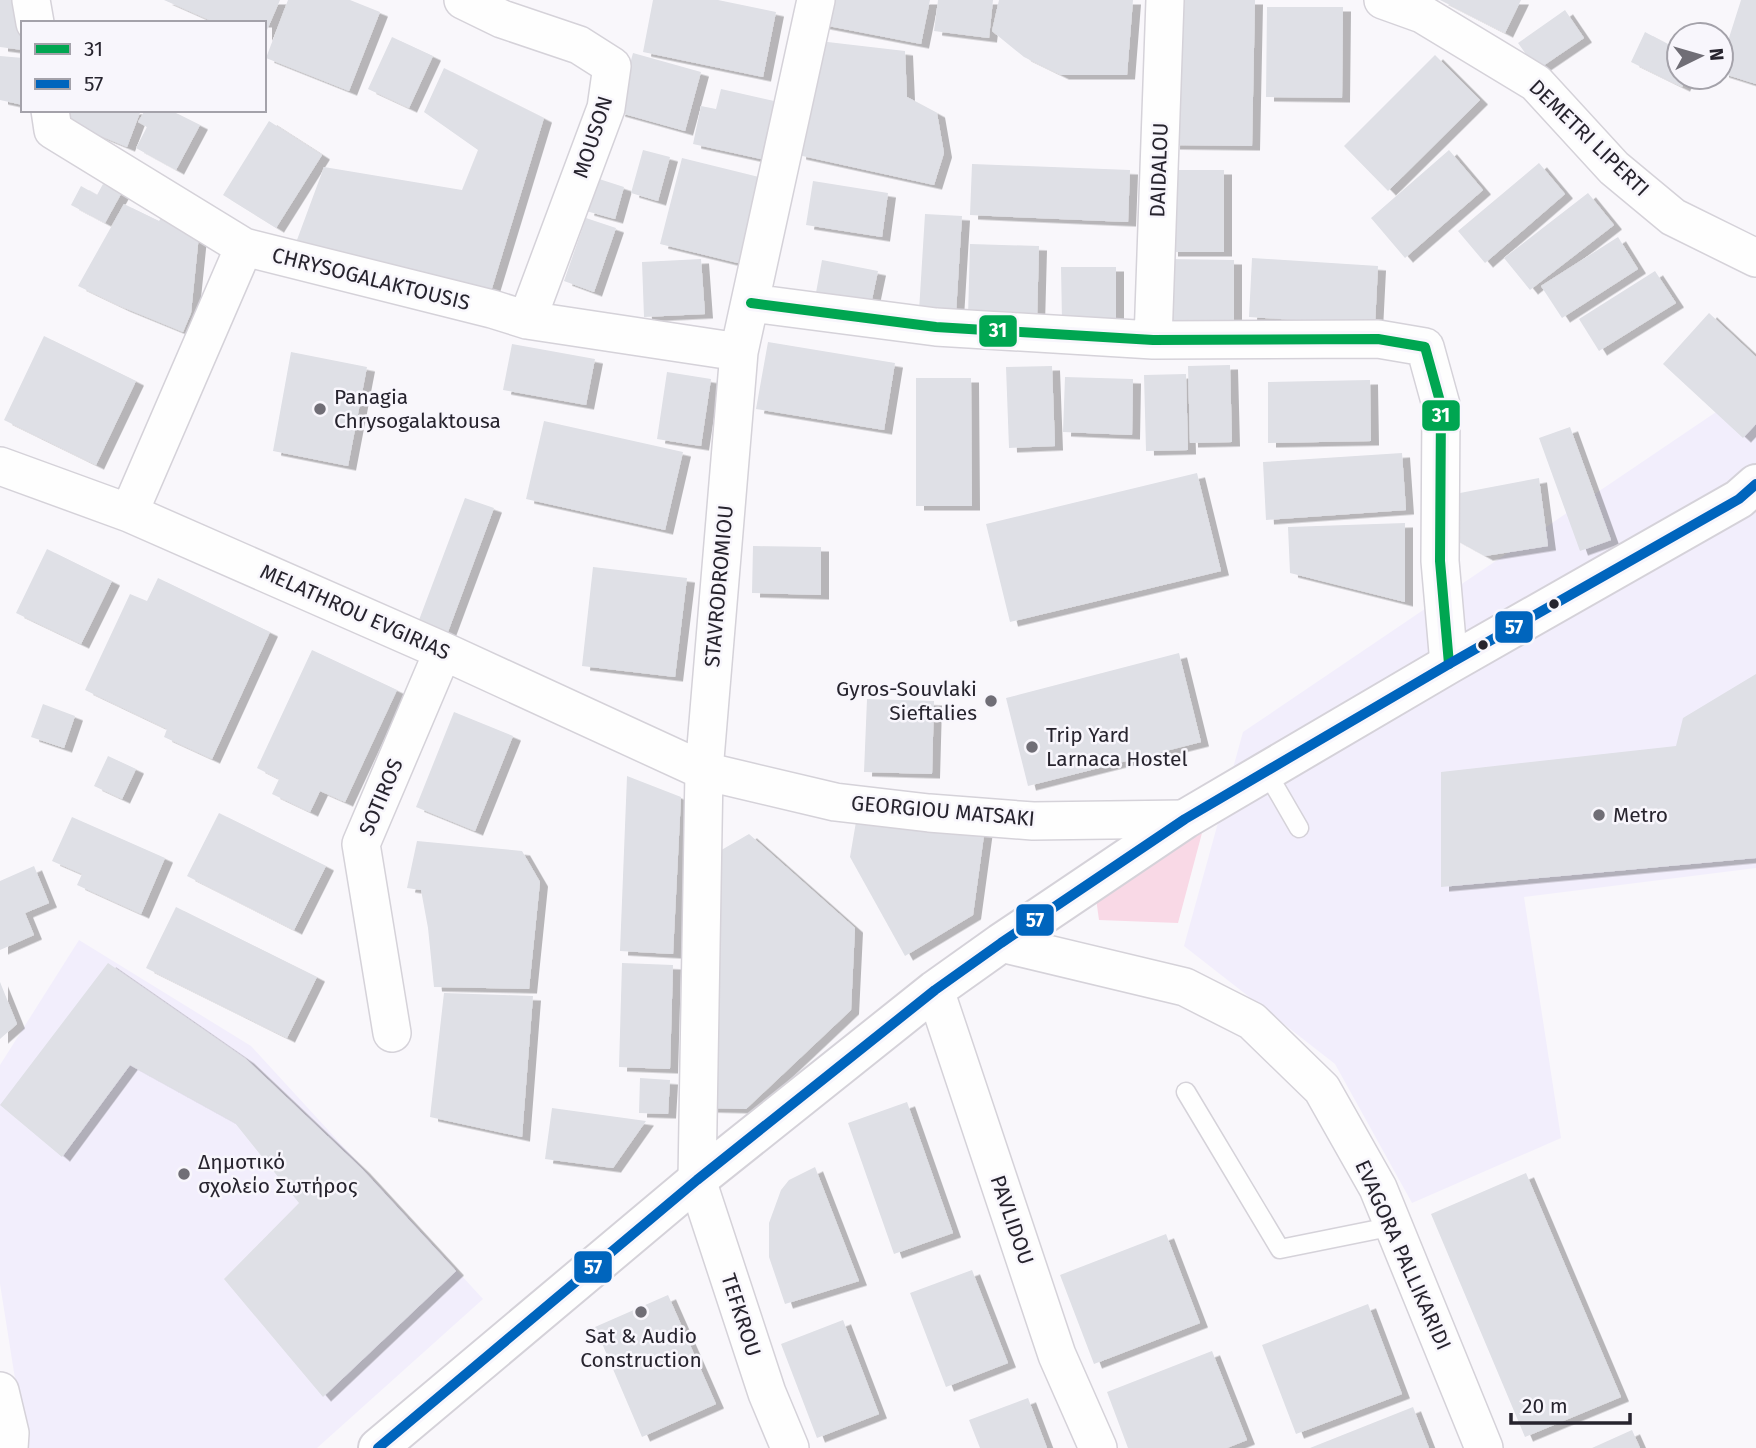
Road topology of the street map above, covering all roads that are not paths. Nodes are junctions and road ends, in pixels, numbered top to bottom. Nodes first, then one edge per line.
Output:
1 (31, 0) edge
2 (463, 0) edge
3 (816, 0) edge
4 (1165, 0) edge
5 (1383, 0) edge
6 (503, 9) edge
7 (35, 21) edge
8 (50, 112) edge
9 (244, 247) junction
10 (1756, 258) edge
11 (751, 303) junction
12 (527, 320) junction
13 (1153, 340) junction
14 (739, 352) junction
15 (0, 466) edge
16 (1756, 484) edge
17 (129, 513) junction
18 (443, 651) junction
19 (1448, 664) junction
20 (704, 771) junction
21 (1266, 771) junction
22 (1185, 819) junction
23 (1299, 828) dead end
24 (1001, 943) junction
25 (935, 989) junction
26 (392, 1033) dead end
27 (1186, 1092) dead end
28 (696, 1180) junction
29 (1394, 1226) junction
30 (0, 1391) edge
31 (395, 1441) edge
32 (9, 1448) edge
33 (790, 1448) edge
34 (1098, 1448) edge
35 (1485, 1448) edge

1 - 7 street
2 - 6 street, MOUSON
3 - 11 street, STAVRODROMIOU
4 - 13 street, DAIDALOU
5 - 10 street, DEMETRI LIPERTI
6 - 12 street, MOUSON
8 - 9 street, CHRYSOGALAKTOUSIS
9 - 12 street, CHRYSOGALAKTOUSIS
9 - 17 street
11 - 13 street
11 - 14 street, STAVRODROMIOU
12 - 14 street, CHRYSOGALAKTOUSIS
13 - 19 street
14 - 20 street, STAVRODROMIOU
15 - 17 street, MELATHROU EVGIRIAS
16 - 19 main road
17 - 18 street, MELATHROU EVGIRIAS
18 - 20 street, MELATHROU EVGIRIAS
18 - 26 street, SOTIROS
19 - 21 main road
20 - 22 street, GEORGIOU MATSAKI
20 - 28 street, STAVRODROMIOU
21 - 22 main road
21 - 23 lane
22 - 24 main road
24 - 25 main road
24 - 29 street, EVAGORA PALLIKARIDI
25 - 28 main road
25 - 34 street, PAVLIDOU
27 - 29 lane
28 - 31 main road
28 - 33 street, TEFKROU
29 - 35 street, EVAGORA PALLIKARIDI
30 - 32 street

